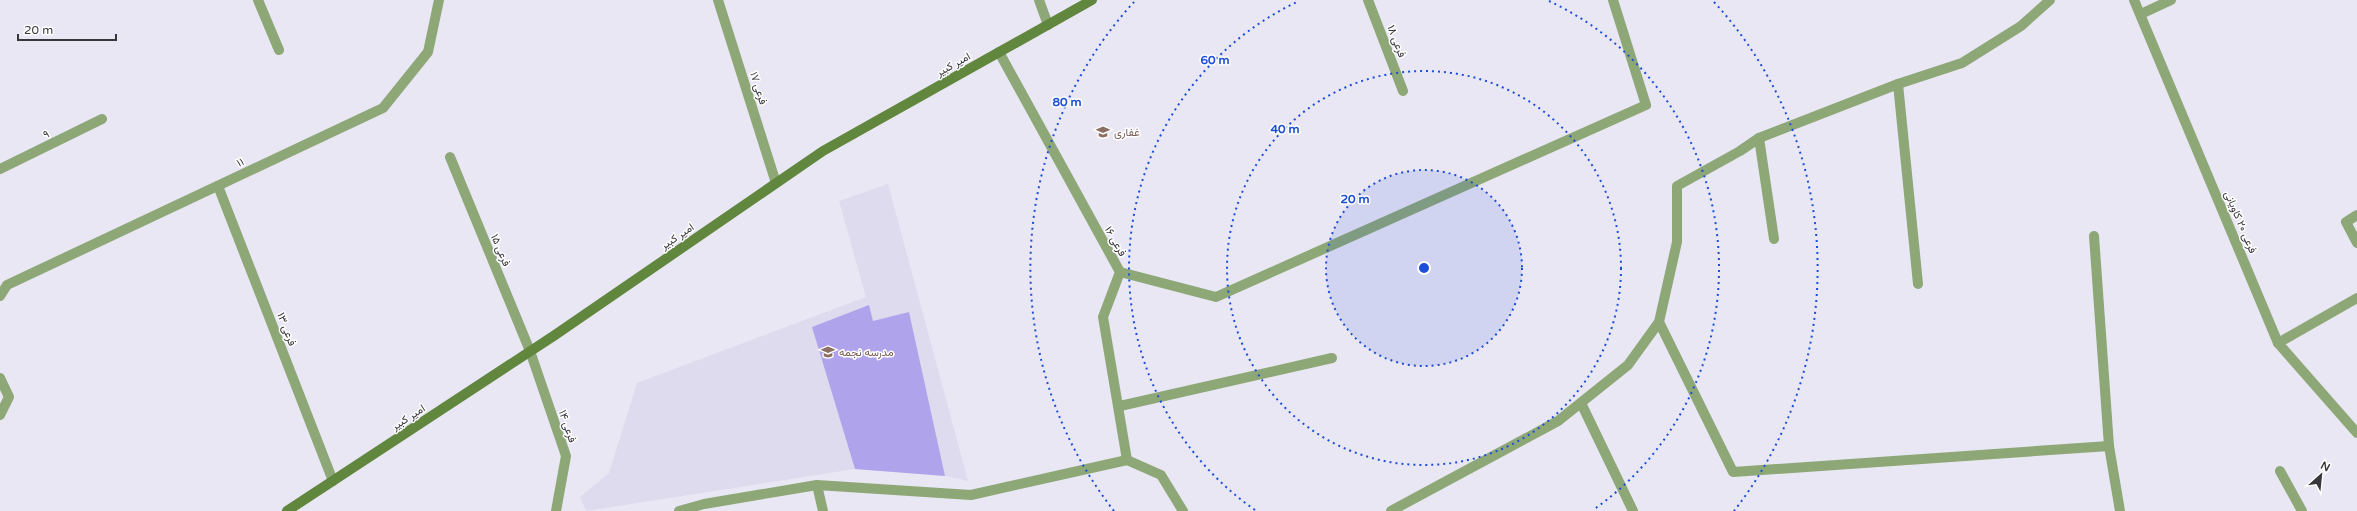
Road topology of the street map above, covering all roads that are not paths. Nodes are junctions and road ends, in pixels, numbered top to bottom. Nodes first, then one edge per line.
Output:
1 (258, 0) edge
2 (439, 0) edge
3 (718, 0) edge
4 (1039, 0) edge
5 (1092, 0) edge
6 (1368, 0) edge
7 (1613, 0) edge
8 (2050, 0) edge
9 (2134, 0) edge
10 (2170, 0) edge
11 (2141, 14) junction
12 (1048, 25) junction
13 (279, 50) dead end
14 (999, 52) junction
15 (1898, 84) junction
16 (1403, 91) dead end
17 (102, 119) dead end
18 (1759, 138) junction
19 (450, 158) dead end
20 (0, 169) edge
21 (776, 183) junction
22 (218, 186) junction
23 (2357, 215) edge
24 (2094, 236) dead end
25 (1774, 239) dead end
26 (2357, 243) edge
27 (1120, 272) junction
28 (1918, 284) dead end
29 (0, 296) edge
30 (2357, 298) edge
31 (1659, 322) junction
32 (2278, 343) junction
33 (530, 351) junction
34 (1332, 358) dead end
35 (0, 378) edge
36 (1581, 403) junction
37 (1120, 406) junction
38 (0, 415) edge
39 (2357, 433) edge
40 (2109, 446) junction
41 (1127, 460) junction
42 (2280, 471) dead end
43 (333, 481) junction
44 (817, 485) junction
45 (287, 511) edge
46 (556, 511) edge
47 (679, 511) edge
48 (823, 511) edge
49 (1183, 511) edge
50 (1391, 511) edge
51 (1633, 511) edge
52 (2120, 511) edge
53 (2302, 511) edge

1 - 13 street
2 - 22 street, ۱۱
3 - 21 street, فرعی ۱۷
4 - 12 street
5 - 12 main road, امیر کبیر
6 - 16 street, فرعی ۱۸
7 - 27 street
8 - 15 street
9 - 11 street, فرعی ۲۰ کاویانی
10 - 11 street
11 - 32 street, فرعی ۲۰ کاویانی
12 - 14 main road, امیر کبیر
14 - 21 main road, امیر کبیر
14 - 27 street, فرعی ۱۶
15 - 18 street
15 - 28 street
17 - 20 street, ۹
18 - 25 street
18 - 31 street
19 - 33 street, فرعی ۱۵
21 - 33 main road, امیر کبیر
22 - 29 street, ۱۱
22 - 43 street, فرعی ۱۳
23 - 26 street
24 - 40 street
27 - 37 street, فرعی ۱۶
30 - 32 street
31 - 36 street
31 - 40 street
32 - 39 street, فرعی ۲۰ کاویانی
33 - 43 main road, امیر کبیر
33 - 46 street, فرعی ۱۴
34 - 37 street
35 - 38 street
36 - 50 street
36 - 51 street
37 - 41 street, فرعی ۱۶
40 - 52 street
41 - 44 street
41 - 49 street
42 - 53 street
43 - 45 main road, امیر کبیر
44 - 47 street
44 - 48 street

